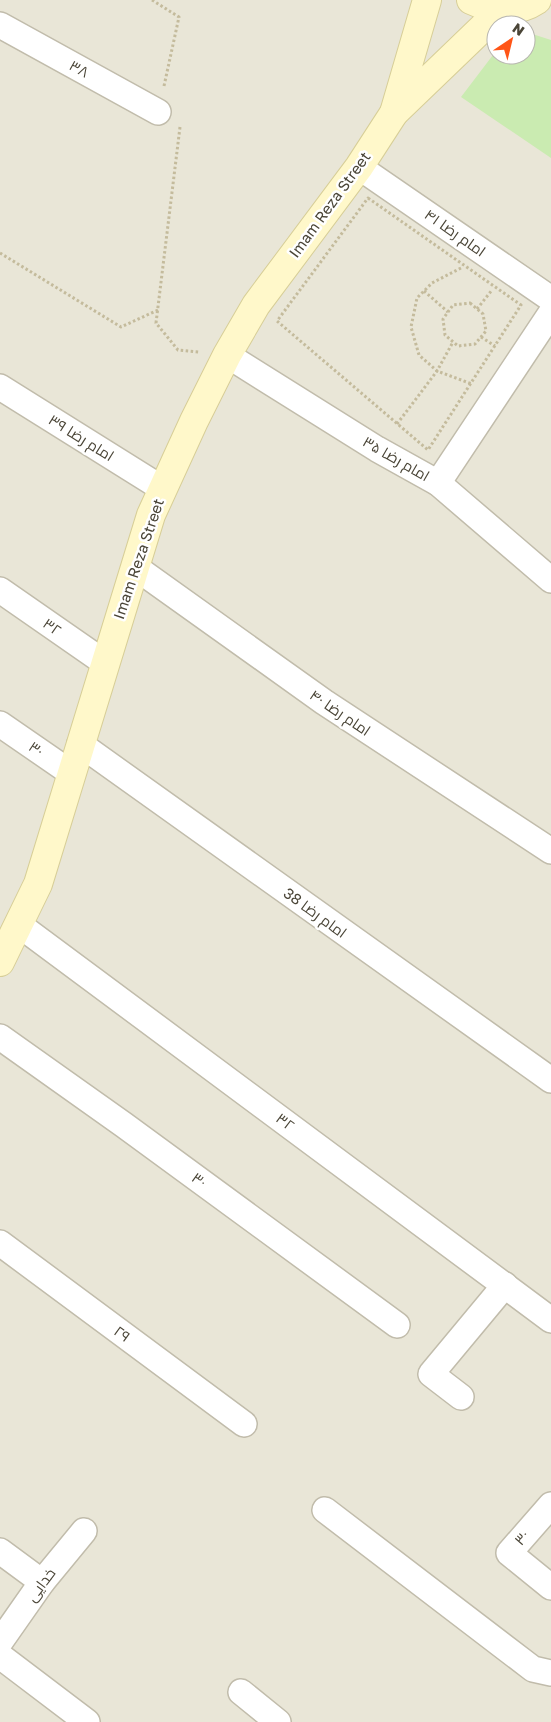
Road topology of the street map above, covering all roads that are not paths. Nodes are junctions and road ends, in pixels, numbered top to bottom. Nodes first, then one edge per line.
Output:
1 (427, 0) edge
2 (471, 0) edge
3 (541, 1) edge
4 (501, 10) junction
5 (0, 25) edge
6 (158, 112) road end
7 (394, 113) junction
8 (359, 166) junction
9 (551, 299) edge
10 (551, 313) edge
11 (227, 355) junction
12 (0, 387) edge
13 (438, 483) junction
14 (163, 489) junction
15 (135, 567) junction
16 (551, 580) edge
17 (0, 590) edge
18 (105, 664) junction
19 (0, 724) edge
20 (80, 744) junction
21 (72, 774) junction
22 (551, 851) edge
23 (18, 924) junction
24 (0, 962) edge
25 (0, 1036) edge
26 (551, 1080) edge
27 (0, 1243) edge
28 (505, 1285) junction
29 (551, 1320) edge
30 (397, 1325) dead end
31 (461, 1397) dead end
32 (244, 1424) dead end
33 (551, 1505) edge
34 (325, 1510) dead end
35 (84, 1531) dead end
36 (0, 1551) edge
37 (42, 1582) junction
38 (551, 1587) edge
39 (0, 1642) edge
40 (0, 1656) edge
41 (551, 1673) edge
42 (241, 1692) dead end
43 (87, 1722) edge
44 (278, 1722) edge

1 - 7 street
2 - 4 street
3 - 4 street
4 - 7 street
5 - 6 street, ۳۸
7 - 8 street, Imam Reza Street
8 - 9 street, امام رضا ۴۱
8 - 11 street, Imam Reza Street
10 - 13 street
11 - 13 street, امام رضا ۳۵
11 - 14 street, Imam Reza Street
12 - 14 street, امام رضا ۳۹
13 - 16 street, امام رضا ۳۵
14 - 15 street, Imam Reza Street
15 - 18 street, Imam Reza Street
15 - 22 street, امام رضا ۴۰
17 - 18 street, ۳۲
18 - 20 street, Imam Reza Street
19 - 21 street, ۳۰
20 - 21 street, Imam Reza Street
20 - 26 street, امام رضا 38
21 - 23 street, Imam Reza Street
23 - 24 street, Imam Reza Street
23 - 28 street, ۳۲
25 - 30 street, ۳۰
27 - 32 street, ۲۹
28 - 29 street, ۳۲
28 - 31 street
33 - 38 street, ۳۰
34 - 41 street
35 - 37 street, خدایی
36 - 37 street
37 - 39 street, خدایی
40 - 43 street
42 - 44 street

